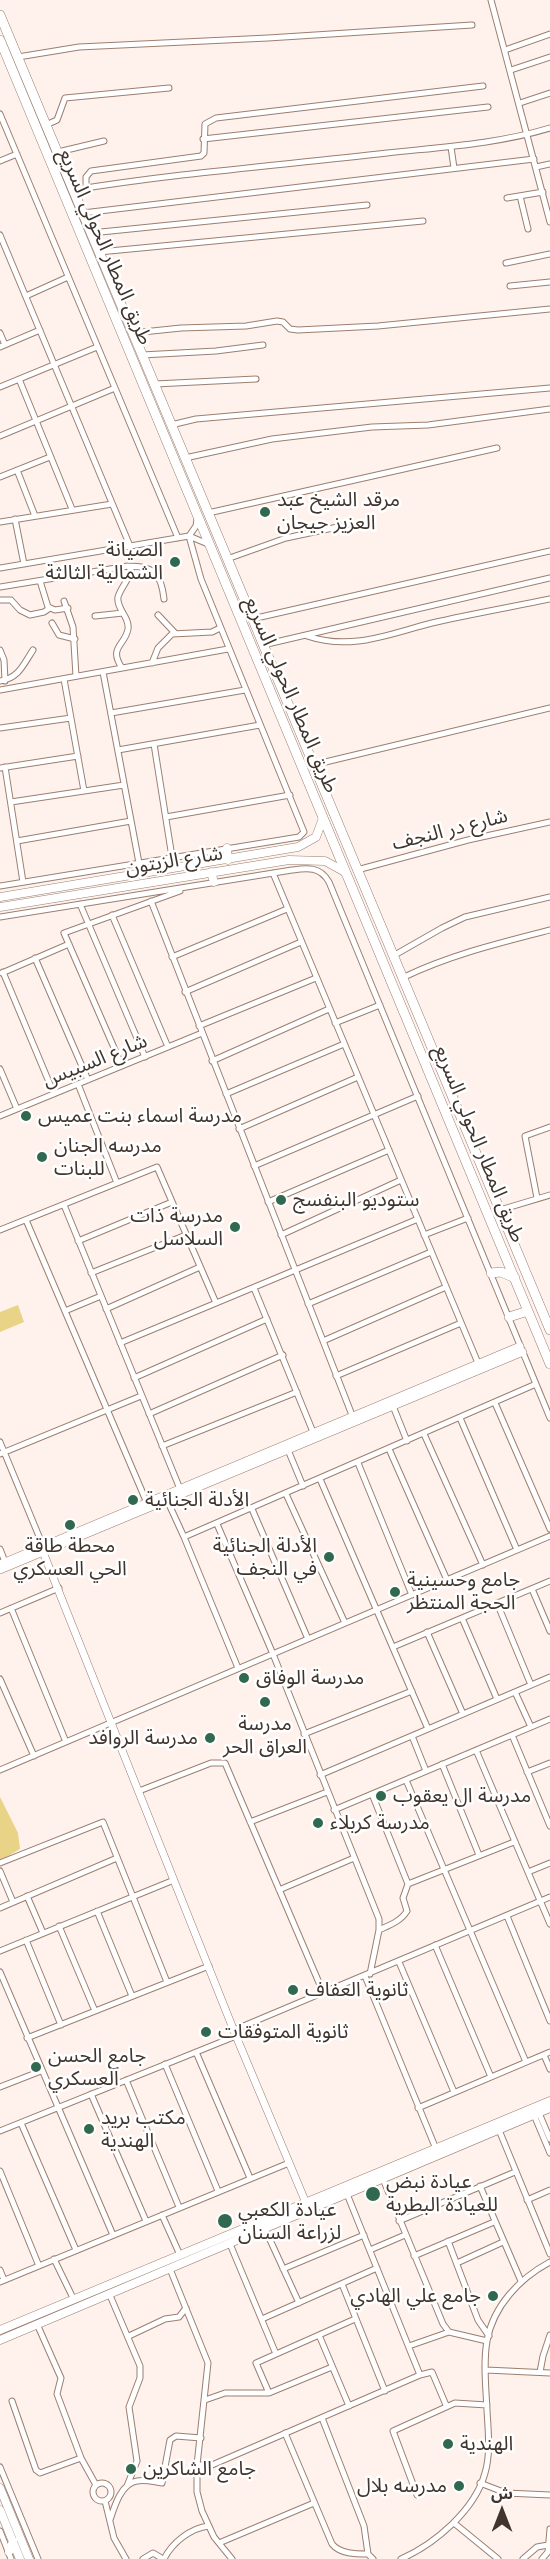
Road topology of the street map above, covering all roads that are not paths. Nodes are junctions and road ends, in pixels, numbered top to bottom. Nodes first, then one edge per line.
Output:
1 (491, 0) edge
2 (0, 15) edge
3 (472, 25) dead end
4 (550, 34) edge
5 (0, 40) edge
6 (505, 50) junction
7 (18, 57) junction
8 (550, 57) edge
9 (511, 70) junction
10 (483, 86) dead end
11 (169, 88) dead end
12 (550, 93) edge
13 (519, 103) junction
14 (488, 107) dead end
15 (0, 114) edge
16 (46, 125) junction
17 (550, 128) edge
18 (528, 135) junction
19 (203, 139) junction
20 (104, 141) dead end
21 (451, 147) junction
22 (57, 149) junction
23 (45, 151) junction
24 (17, 154) junction
25 (534, 159) junction
26 (0, 161) edge
27 (550, 164) edge
28 (536, 167) junction
29 (454, 168) junction
30 (65, 169) junction
31 (55, 173) junction
32 (86, 188) junction
33 (74, 190) junction
34 (543, 192) junction
35 (520, 196) junction
36 (507, 198) dead end
37 (547, 200) edge
38 (368, 205) dead end
39 (83, 213) junction
40 (423, 221) dead end
41 (550, 222) edge
42 (528, 229) dead end
43 (92, 233) junction
44 (0, 235) edge
45 (99, 252) junction
46 (550, 254) edge
47 (506, 262) dead end
48 (68, 277) junction
49 (550, 282) edge
50 (510, 286) dead end
51 (26, 296) junction
52 (550, 309) edge
53 (40, 330) junction
54 (0, 333) edge
55 (133, 333) junction
56 (263, 345) dead end
57 (3, 346) edge
58 (98, 347) junction
59 (142, 355) junction
60 (54, 364) junction
61 (19, 379) junction
62 (256, 379) dead end
63 (154, 384) junction
64 (0, 387) edge
65 (115, 388) junction
66 (550, 388) edge
67 (72, 406) junction
68 (550, 409) edge
69 (36, 421) junction
70 (171, 425) junction
71 (0, 436) edge
72 (497, 448) dead end
73 (51, 457) junction
74 (185, 458) junction
75 (17, 470) junction
76 (0, 477) edge
77 (112, 504) junction
78 (72, 509) junction
79 (208, 513) junction
80 (197, 514) junction
81 (35, 516) junction
82 (15, 519) junction
83 (0, 522) edge
84 (347, 525) dead end
85 (189, 536) junction
86 (178, 538) junction
87 (210, 545) junction
88 (130, 546) junction
89 (550, 551) edge
90 (228, 559) junction
91 (24, 564) junction
92 (128, 566) junction
93 (0, 568) edge
94 (550, 578) edge
95 (40, 581) junction
96 (0, 587) edge
97 (164, 599) dead end
98 (550, 599) edge
99 (0, 600) edge
100 (64, 601) dead end
101 (50, 608) junction
102 (68, 608) junction
103 (123, 613) junction
104 (158, 615) dead end
105 (95, 616) dead end
106 (252, 619) junction
107 (52, 623) dead end
108 (220, 628) junction
109 (175, 633) junction
110 (305, 635) junction
111 (75, 639) junction
112 (263, 645) junction
113 (228, 649) junction
114 (0, 650) edge
115 (33, 650) dead end
116 (152, 663) junction
117 (122, 668) junction
118 (103, 672) junction
119 (76, 676) junction
120 (64, 678) junction
121 (3, 681) edge
122 (0, 690) edge
123 (245, 690) junction
124 (550, 708) edge
125 (111, 713) junction
126 (71, 718) junction
127 (260, 725) junction
128 (0, 728) edge
129 (154, 744) junction
130 (118, 750) junction
131 (78, 756) junction
132 (313, 765) junction
133 (3, 768) edge
134 (124, 785) junction
135 (84, 791) junction
136 (290, 795) junction
137 (11, 802) junction
138 (166, 817) junction
139 (323, 818) junction
140 (131, 821) junction
141 (550, 822) edge
142 (17, 842) junction
143 (227, 848) junction
144 (271, 852) junction
145 (172, 856) junction
146 (228, 860) junction
147 (272, 862) junction
148 (139, 863) junction
149 (82, 872) junction
150 (211, 872) junction
151 (273, 873) junction
152 (353, 873) junction
153 (23, 882) junction
154 (214, 882) junction
155 (84, 883) junction
156 (0, 886) edge
157 (193, 886) junction
158 (68, 896) junction
159 (0, 897) edge
160 (550, 897) edge
161 (151, 901) junction
162 (80, 904) junction
163 (70, 906) junction
164 (0, 907) edge
165 (287, 909) junction
166 (112, 915) junction
167 (0, 917) edge
168 (87, 924) junction
169 (550, 930) edge
170 (301, 942) junction
171 (69, 944) junction
172 (393, 956) junction
173 (172, 957) junction
174 (35, 958) junction
175 (1, 973) edge
176 (316, 978) junction
177 (402, 978) junction
178 (185, 992) junction
179 (380, 1005) junction
180 (329, 1009) junction
181 (335, 1023) junction
182 (199, 1026) junction
183 (202, 1034) junction
184 (344, 1044) junction
185 (168, 1047) junction
186 (145, 1057) junction
187 (212, 1061) junction
188 (122, 1066) junction
189 (0, 1069) edge
190 (358, 1077) junction
191 (88, 1080) junction
192 (78, 1084) junction
193 (54, 1094) junction
194 (226, 1094) junction
195 (418, 1096) junction
196 (17, 1109) junction
197 (374, 1115) junction
198 (0, 1116) edge
199 (550, 1127) edge
200 (240, 1129) junction
201 (389, 1150) junction
202 (254, 1166) junction
203 (401, 1180) junction
204 (117, 1183) junction
205 (550, 1195) edge
206 (537, 1198) junction
207 (172, 1202) junction
208 (268, 1202) junction
209 (64, 1204) junction
210 (500, 1210) junction
211 (468, 1218) junction
212 (418, 1219) junction
213 (26, 1220) junction
214 (0, 1230) edge
215 (186, 1235) junction
216 (281, 1235) junction
217 (424, 1235) junction
218 (78, 1241) junction
219 (431, 1252) junction
220 (200, 1267) junction
221 (295, 1271) junction
222 (91, 1273) junction
223 (491, 1273) junction
224 (515, 1278) junction
225 (446, 1287) junction
226 (254, 1288) junction
227 (101, 1296) junction
228 (216, 1303) junction
229 (308, 1304) junction
230 (106, 1309) junction
231 (65, 1311) junction
232 (528, 1311) junction
233 (508, 1317) junction
234 (267, 1319) junction
235 (461, 1323) junction
236 (550, 1330) edge
237 (323, 1341) junction
238 (120, 1343) junction
239 (521, 1349) junction
240 (283, 1355) junction
241 (478, 1363) junction
242 (550, 1364) edge
243 (336, 1376) junction
244 (134, 1378) junction
245 (536, 1384) junction
246 (297, 1392) junction
247 (141, 1396) junction
248 (495, 1403) junction
249 (393, 1406) junction
250 (107, 1410) junction
251 (149, 1414) junction
252 (352, 1416) junction
253 (460, 1418) junction
254 (550, 1418) edge
255 (313, 1432) junction
256 (424, 1434) junction
257 (407, 1441) junction
258 (0, 1442) edge
259 (162, 1446) junction
260 (388, 1449) junction
261 (288, 1450) junction
262 (2, 1454) edge
263 (358, 1463) junction
264 (227, 1472) junction
265 (213, 1478) junction
266 (320, 1479) junction
267 (303, 1486) junction
268 (180, 1489) junction
269 (285, 1494) junction
270 (167, 1500) junction
271 (147, 1503) junction
272 (252, 1509) junction
273 (217, 1524) junction
274 (550, 1529) edge
275 (550, 1536) edge
276 (184, 1537) junction
277 (0, 1549) edge
278 (43, 1549) junction
279 (517, 1550) junction
280 (3, 1563) edge
281 (483, 1564) junction
282 (0, 1570) edge
283 (447, 1580) junction
284 (550, 1581) edge
285 (58, 1588) junction
286 (532, 1589) junction
287 (412, 1595) junction
288 (496, 1603) junction
289 (11, 1608) junction
290 (376, 1609) junction
291 (0, 1613) edge
292 (462, 1618) junction
293 (345, 1623) junction
294 (550, 1631) edge
295 (427, 1632) junction
296 (308, 1639) junction
297 (393, 1647) junction
298 (273, 1654) junction
299 (238, 1668) junction
300 (550, 1677) edge
301 (0, 1679) edge
302 (531, 1685) junction
303 (412, 1691) junction
304 (515, 1692) junction
305 (497, 1699) junction
306 (463, 1714) junction
307 (550, 1719) edge
308 (111, 1722) junction
309 (531, 1727) junction
310 (428, 1729) junction
311 (304, 1734) junction
312 (412, 1736) junction
313 (512, 1736) junction
314 (66, 1742) junction
315 (476, 1750) junction
316 (34, 1756) junction
317 (550, 1763) edge
318 (442, 1764) junction
319 (0, 1770) edge
320 (426, 1771) junction
321 (527, 1772) junction
322 (320, 1774) junction
323 (406, 1780) junction
324 (139, 1791) junction
325 (327, 1792) junction
326 (372, 1794) junction
327 (334, 1810) junction
328 (250, 1822) junction
329 (550, 1826) edge
330 (514, 1842) junction
331 (479, 1855) junction
332 (117, 1858) junction
333 (354, 1858) junction
334 (0, 1863) edge
335 (550, 1863) edge
336 (444, 1869) junction
337 (0, 1871) edge
338 (528, 1872) junction
339 (174, 1880) junction
340 (408, 1884) junction
341 (279, 1890) junction
342 (27, 1896) junction
343 (133, 1896) junction
344 (550, 1897) edge
345 (541, 1901) junction
346 (13, 1902) junction
347 (0, 1908) edge
348 (97, 1911) junction
349 (507, 1916) junction
350 (550, 1924) edge
351 (59, 1926) junction
352 (380, 1930) junction
353 (469, 1932) junction
354 (44, 1933) junction
355 (26, 1940) junction
356 (435, 1945) junction
357 (0, 1951) edge
358 (399, 1962) junction
359 (209, 1966) junction
360 (0, 1972) edge
361 (367, 1975) junction
362 (167, 1982) junction
363 (323, 1992) junction
364 (132, 1996) junction
365 (94, 2011) junction
366 (550, 2021) edge
367 (61, 2025) junction
368 (235, 2033) junction
369 (27, 2038) junction
370 (196, 2052) junction
371 (547, 2054) edge
372 (526, 2062) junction
373 (165, 2064) junction
374 (550, 2069) edge
375 (41, 2071) junction
376 (0, 2077) edge
377 (491, 2077) junction
378 (126, 2080) junction
379 (2, 2086) edge
380 (454, 2092) junction
381 (91, 2094) junction
382 (550, 2101) edge
383 (57, 2108) junction
384 (418, 2108) junction
385 (550, 2108) edge
386 (536, 2114) junction
387 (21, 2123) junction
388 (499, 2130) junction
389 (0, 2131) edge
390 (550, 2139) edge
391 (436, 2149) junction
392 (550, 2153) edge
393 (289, 2163) junction
394 (0, 2172) edge
395 (515, 2172) junction
396 (250, 2178) junction
397 (383, 2179) junction
398 (372, 2180) junction
399 (480, 2186) junction
400 (350, 2190) junction
401 (550, 2190) edge
402 (218, 2191) junction
403 (527, 2200) junction
404 (306, 2203) junction
405 (179, 2207) junction
406 (162, 2215) junction
407 (146, 2221) junction
408 (399, 2221) junction
409 (494, 2222) junction
410 (265, 2229) junction
411 (113, 2235) junction
412 (364, 2235) junction
413 (405, 2235) junction
414 (448, 2241) junction
415 (503, 2241) junction
416 (230, 2244) junction
417 (76, 2250) junction
418 (370, 2250) junction
419 (550, 2253) edge
420 (180, 2255) junction
421 (414, 2256) junction
422 (54, 2259) junction
423 (550, 2262) edge
424 (457, 2263) junction
425 (39, 2266) junction
426 (377, 2268) junction
427 (0, 2270) edge
428 (170, 2270) junction
429 (283, 2270) junction
430 (136, 2278) junction
431 (2, 2281) edge
432 (521, 2281) junction
433 (342, 2284) junction
434 (117, 2286) junction
435 (110, 2294) junction
436 (74, 2300) junction
437 (299, 2303) junction
438 (186, 2308) junction
439 (262, 2319) junction
440 (355, 2319) junction
441 (37, 2324) junction
442 (0, 2330) edge
443 (449, 2332) junction
444 (319, 2335) junction
445 (550, 2335) edge
446 (129, 2336) junction
447 (488, 2338) junction
448 (0, 2340) edge
449 (409, 2346) junction
450 (276, 2354) junction
451 (332, 2367) junction
452 (486, 2370) junction
453 (540, 2372) junction
454 (550, 2373) edge
455 (420, 2375) junction
456 (385, 2391) junction
457 (268, 2393) junction
458 (205, 2400) junction
459 (12, 2401) dead end
460 (446, 2405) junction
461 (487, 2405) junction
462 (349, 2406) junction
463 (322, 2418) junction
464 (285, 2433) junction
465 (201, 2438) junction
466 (81, 2458) junction
467 (197, 2465) junction
468 (0, 2467) edge
469 (480, 2483) junction
470 (96, 2485) junction
471 (127, 2486) junction
472 (0, 2488) edge
473 (417, 2495) dead end
474 (550, 2495) edge
475 (105, 2501) junction
476 (314, 2503) junction
477 (0, 2511) edge
478 (110, 2520) junction
479 (454, 2523) junction
480 (209, 2526) junction
481 (550, 2529) edge
482 (0, 2531) edge
483 (13, 2541) junction
484 (219, 2543) junction
485 (548, 2545) junction
486 (10, 2556) edge
487 (371, 2557) edge
488 (20, 2559) edge
489 (29, 2559) edge
490 (38, 2559) edge
491 (126, 2559) edge
492 (143, 2559) edge
493 (163, 2559) edge
494 (232, 2559) edge
495 (401, 2559) edge
496 (498, 2559) edge
497 (523, 2559) edge
498 (542, 2559) edge

1 - 6 street
2 - 7 highway, طريق المطار الحولي السريع
3 - 7 street
4 - 6 street
5 - 23 highway, طريق المطار الحولي السريع
6 - 9 street
7 - 16 highway, طريق المطار الحولي السريع
8 - 9 street
9 - 13 street
10 - 19 street
11 - 16 street
12 - 13 street
13 - 18 street
14 - 19 street
15 - 24 street
16 - 22 highway, طريق المطار الحولي السريع
17 - 18 street
18 - 21 street
18 - 25 street
19 - 32 street
20 - 22 street
21 - 29 street
21 - 32 street
22 - 23 highway
22 - 30 highway, طريق المطار الحولي السريع
23 - 31 highway, طريق المطار الحولي السريع
24 - 26 street
24 - 48 street
25 - 28 street
25 - 29 street
27 - 28 street
28 - 34 street
29 - 39 street
30 - 31 highway
30 - 33 highway, طريق المطار الحولي السريع
31 - 80 highway, طريق المطار الحولي السريع
32 - 33 street
33 - 39 highway, طريق المطار الحولي السريع
34 - 35 street
34 - 37 street
35 - 36 street
35 - 42 street
37 - 41 street
38 - 43 street
39 - 43 highway, طريق المطار الحولي السريع
40 - 45 street
43 - 45 highway, طريق المطار الحولي السريع
44 - 51 street
45 - 55 highway, طريق المطار الحولي السريع
46 - 47 street
48 - 51 street
48 - 58 street
49 - 50 street
51 - 53 street
52 - 55 street
53 - 57 street
53 - 60 street
54 - 57 street
55 - 59 highway, طريق المطار الحولي السريع
56 - 59 street
58 - 60 street
58 - 65 street
59 - 63 highway, طريق المطار الحولي السريع
60 - 61 street
60 - 67 street
61 - 64 street
61 - 69 street
62 - 63 street
63 - 70 highway, طريق المطار الحولي السريع
65 - 67 street
65 - 86 street
66 - 70 street
67 - 69 street
67 - 77 street
68 - 74 street
69 - 71 street
69 - 73 street
70 - 74 highway, طريق المطار الحولي السريع
72 - 79 street
73 - 75 street
73 - 78 street
74 - 79 highway, طريق المطار الحولي السريع
75 - 76 street
75 - 81 street
77 - 78 street
77 - 88 street
78 - 81 street
79 - 90 highway, طريق المطار الحولي السريع
80 - 85 street
80 - 87 highway, طريق المطار الحولي السريع
81 - 82 street
82 - 83 street
82 - 91 street
84 - 90 street
85 - 86 street
85 - 87 street
85 - 108 street
86 - 88 street
87 - 139 highway, طريق المطار الحولي السريع
88 - 91 street
89 - 106 street
90 - 106 highway, طريق المطار الحولي السريع
91 - 93 street
92 - 95 street
92 - 97 street
92 - 103 street
94 - 110 street
95 - 96 street
95 - 101 street
98 - 110 street
99 - 101 street
100 - 102 street
101 - 102 street
102 - 111 street
103 - 105 street
103 - 117 street
104 - 109 street
106 - 112 highway, طريق المطار الحولي السريع
107 - 111 street
108 - 109 street
108 - 113 street
109 - 116 street
110 - 112 street
111 - 119 street
112 - 132 highway, طريق المطار الحولي السريع
113 - 116 street
113 - 123 street
114 - 121 street
115 - 121 street
116 - 117 street
117 - 118 street
118 - 119 street
118 - 125 street
119 - 120 street
120 - 122 street
120 - 126 street
123 - 125 street
123 - 127 street
124 - 132 street
125 - 130 street
126 - 128 street
126 - 131 street
127 - 129 street
127 - 136 street
129 - 130 street
129 - 138 street
130 - 134 street
131 - 133 street
131 - 135 street
132 - 152 highway, طريق المطار الحولي السريع
133 - 137 street
134 - 135 street
134 - 140 street
135 - 137 street
136 - 138 street
136 - 143 street
137 - 142 street
138 - 145 street
139 - 144 main road, شارع الزيتون
139 - 152 highway, طريق المطار الحولي السريع
140 - 142 street
140 - 148 street
141 - 152 street, شارع در النجف
142 - 153 street
143 - 145 street
143 - 146 main road
144 - 146 main road, شارع الزيتون
144 - 147 main road
145 - 148 street
146 - 155 main road, شارع الزيتون
147 - 150 main road, شارع الزيتون
147 - 152 main road, شارع الزيتون
148 - 149 street
149 - 153 street
149 - 155 main road
150 - 154 main road
150 - 158 main road, شارع الزيتون
151 - 154 street
151 - 165 street
151 - 179 street
152 - 172 highway, طريق المطار الحولي السريع
152 - 224 highway, طريق المطار الحولي السريع
153 - 156 street
154 - 157 street
155 - 159 main road, شارع الزيتون
157 - 161 street
157 - 162 street
158 - 163 main road
158 - 164 main road, شارع الزيتون
160 - 172 street
161 - 166 street
161 - 173 street
162 - 163 street
162 - 168 street
163 - 167 street
165 - 170 street
165 - 173 street
166 - 168 street
166 - 185 street
168 - 171 street
168 - 186 street
169 - 177 street
170 - 176 street
170 - 178 street
171 - 174 street
171 - 188 street
172 - 177 highway, طريق المطار الحولي السريع
173 - 178 street
174 - 175 street
174 - 191 street
175 - 193 street
176 - 180 street
176 - 182 street
177 - 210 highway, طريق المطار الحولي السريع
178 - 182 street
179 - 181 street
179 - 195 street
180 - 181 street
180 - 187 street
181 - 184 street
182 - 183 street
183 - 185 street, شارع السبيس
183 - 187 street
184 - 190 street
184 - 194 street
185 - 186 street, شارع السبيس
186 - 188 street, شارع السبيس
187 - 194 street
188 - 191 street, شارع السبيس
189 - 196 street
190 - 197 street
190 - 200 street
191 - 192 street, شارع السبيس
192 - 193 street, شارع السبيس
192 - 204 street
193 - 196 street, شارع السبيس
194 - 200 street
195 - 197 street
195 - 211 street
196 - 198 street, شارع السبيس
197 - 201 street
197 - 202 street
199 - 206 street
200 - 202 street
201 - 203 street
201 - 208 street
202 - 208 street
203 - 212 street
203 - 216 street
204 - 207 street
204 - 209 street
205 - 206 street
206 - 210 street
207 - 215 street
207 - 218 street
208 - 216 street
209 - 213 street
209 - 218 street
210 - 236 highway, طريق المطار الحولي السريع
211 - 217 street
211 - 223 street
212 - 217 street
212 - 221 street
213 - 214 street
213 - 231 street
215 - 220 street
215 - 222 street
216 - 221 street
217 - 219 street
218 - 222 street
219 - 225 street
219 - 229 street
220 - 228 street
220 - 230 street
221 - 226 street
221 - 229 street
222 - 227 street
223 - 224 highway
223 - 233 street
224 - 232 highway, طريق المطار الحولي السريع
225 - 235 street
225 - 237 street
226 - 228 street
226 - 234 street
227 - 230 street
227 - 231 street
228 - 238 street
229 - 237 street
230 - 238 street
231 - 250 street
232 - 233 highway
232 - 242 highway, طريق المطار الحولي السريع
233 - 239 street
234 - 240 street
234 - 244 street
235 - 241 street
235 - 243 street
237 - 243 street
238 - 244 street
239 - 241 street
239 - 245 street
239 - 249 street
240 - 246 street
240 - 251 street
241 - 252 street
243 - 252 street
244 - 247 street
245 - 248 street
245 - 254 street
246 - 255 street
246 - 259 street
247 - 250 street
247 - 251 street
248 - 253 street
248 - 274 street
249 - 257 street
249 - 261 street
250 - 262 street
250 - 271 street
251 - 259 street
252 - 255 street
253 - 256 street
253 - 279 street
255 - 264 street
256 - 257 street
256 - 281 street
257 - 260 street
258 - 262 street
259 - 268 street
260 - 263 street
260 - 283 street
261 - 264 street
261 - 267 street
262 - 278 street
263 - 266 street
263 - 287 street
264 - 265 street
265 - 268 street
265 - 270 street
266 - 267 street
266 - 290 street
267 - 269 street
268 - 271 street
269 - 272 street
269 - 293 street
270 - 276 street
270 - 278 street
271 - 278 street
272 - 273 street
272 - 296 street
273 - 276 street
273 - 298 street
275 - 279 street
276 - 299 street
277 - 280 street
278 - 280 street
278 - 282 street
278 - 285 street
279 - 281 street
281 - 283 street
283 - 287 street
284 - 286 street
285 - 289 street
285 - 308 street
286 - 288 street
286 - 294 street
287 - 290 street
288 - 292 street
288 - 302 street
289 - 291 street
289 - 314 street
290 - 293 street
290 - 297 street
292 - 295 street
292 - 305 street
293 - 296 street
295 - 297 street
295 - 306 street
296 - 298 street
297 - 303 street
298 - 299 street
298 - 311 street
299 - 308 street
300 - 302 street
301 - 316 street
302 - 304 street
303 - 310 street
303 - 311 street
304 - 305 street
304 - 309 street
305 - 306 street
306 - 310 street
307 - 309 street
308 - 314 street
308 - 324 street
309 - 313 street
310 - 312 street
311 - 322 street
312 - 320 street
312 - 322 street
313 - 315 street
313 - 321 street
314 - 316 street
315 - 318 street
315 - 330 street
316 - 319 street
317 - 321 street
318 - 320 street
318 - 331 street
320 - 323 street
321 - 329 street
322 - 325 street
323 - 326 street
323 - 336 street
324 - 328 street
324 - 339 street
325 - 327 street
325 - 328 street
326 - 327 street
326 - 340 street
327 - 333 street
328 - 341 street
330 - 331 street
330 - 338 street
331 - 336 street
332 - 334 street
332 - 342 street
332 - 343 street
333 - 341 street
333 - 352 street
335 - 338 street
336 - 340 street
336 - 353 street
337 - 346 street
338 - 345 street
339 - 343 street
339 - 359 street
340 - 352 street
341 - 363 street
342 - 346 street
342 - 354 street
343 - 348 street
343 - 362 street
344 - 345 street
345 - 349 street
345 - 350 street
346 - 347 street
348 - 351 street
348 - 364 street
349 - 353 street
349 - 366 street
351 - 354 street
351 - 365 street
352 - 361 street
353 - 356 street
353 - 372 street
354 - 355 street
355 - 357 street
355 - 367 street
356 - 358 street
356 - 377 street
358 - 361 street
358 - 380 street
359 - 362 street
359 - 368 street
360 - 369 street
361 - 363 street
361 - 384 street
362 - 364 street
363 - 368 street
364 - 365 street
365 - 367 street
367 - 369 street
368 - 370 street
368 - 393 street
369 - 375 street
370 - 373 street
370 - 396 street
371 - 372 street
371 - 374 street
372 - 377 street
373 - 378 street
373 - 402 street
375 - 379 street
375 - 383 street
376 - 379 street
377 - 380 street
378 - 381 street
378 - 405 street
380 - 384 street
381 - 383 street
381 - 407 street
382 - 391 main road
383 - 387 street
383 - 411 street
384 - 391 street
385 - 386 main road
386 - 388 main road
386 - 390 street
386 - 392 street
387 - 389 street
387 - 417 street
388 - 395 street
388 - 397 main road
391 - 398 main road
393 - 396 street
393 - 404 street
394 - 425 street
395 - 399 street
395 - 403 street
396 - 402 street
397 - 398 main road
397 - 408 street
398 - 400 main road
399 - 408 street
399 - 409 street
400 - 404 main road
400 - 410 main road
400 - 412 street
401 - 403 street
402 - 405 street
403 - 419 street
404 - 420 main road
405 - 406 street
406 - 407 street
406 - 420 street
407 - 411 street
408 - 413 street
409 - 414 street
409 - 415 street
410 - 416 main road
410 - 429 street
411 - 417 street
412 - 418 street
412 - 429 street
413 - 418 street
413 - 421 street
414 - 421 street
414 - 424 street
415 - 424 street
415 - 432 street
416 - 428 main road
416 - 439 street
417 - 422 street
418 - 426 street
420 - 430 main road
421 - 443 street
422 - 425 street
422 - 436 street
423 - 432 street
424 - 447 street
425 - 431 street
426 - 433 street
426 - 449 street
427 - 431 street
428 - 430 main road
428 - 438 street
429 - 437 street
430 - 434 main road
432 - 447 street
433 - 437 street
433 - 440 street
434 - 435 main road
434 - 436 main road
435 - 441 main road
435 - 446 street
436 - 442 main road
437 - 439 street
438 - 446 street
438 - 458 street
439 - 450 street
440 - 444 street
440 - 456 street
441 - 448 main road
441 - 466 street
443 - 447 street
443 - 449 street
444 - 450 street
444 - 451 street
445 - 453 street
446 - 471 street
447 - 452 street
449 - 455 street
450 - 457 street
451 - 457 street
451 - 462 street
452 - 453 street
452 - 461 street
453 - 454 street
455 - 456 street
455 - 460 street
456 - 462 street
457 - 458 street
458 - 465 street
459 - 466 street
460 - 461 street
460 - 473 street
461 - 469 street
462 - 463 street
463 - 464 street
463 - 487 street
464 - 467 street
464 - 476 street
465 - 467 street
465 - 471 street
466 - 470 street
467 - 480 street
468 - 490 street
469 - 474 street
469 - 479 street
470 - 475 street
470 - 475 street
471 - 478 street
472 - 489 main road
475 - 478 street
476 - 484 street
476 - 487 street
477 - 483 main road
478 - 491 street
479 - 495 street
479 - 496 street
480 - 484 street
480 - 493 street
481 - 485 street
482 - 486 street
483 - 486 main road
483 - 488 main road
484 - 494 street
485 - 497 street
485 - 498 street
492 - 493 street

